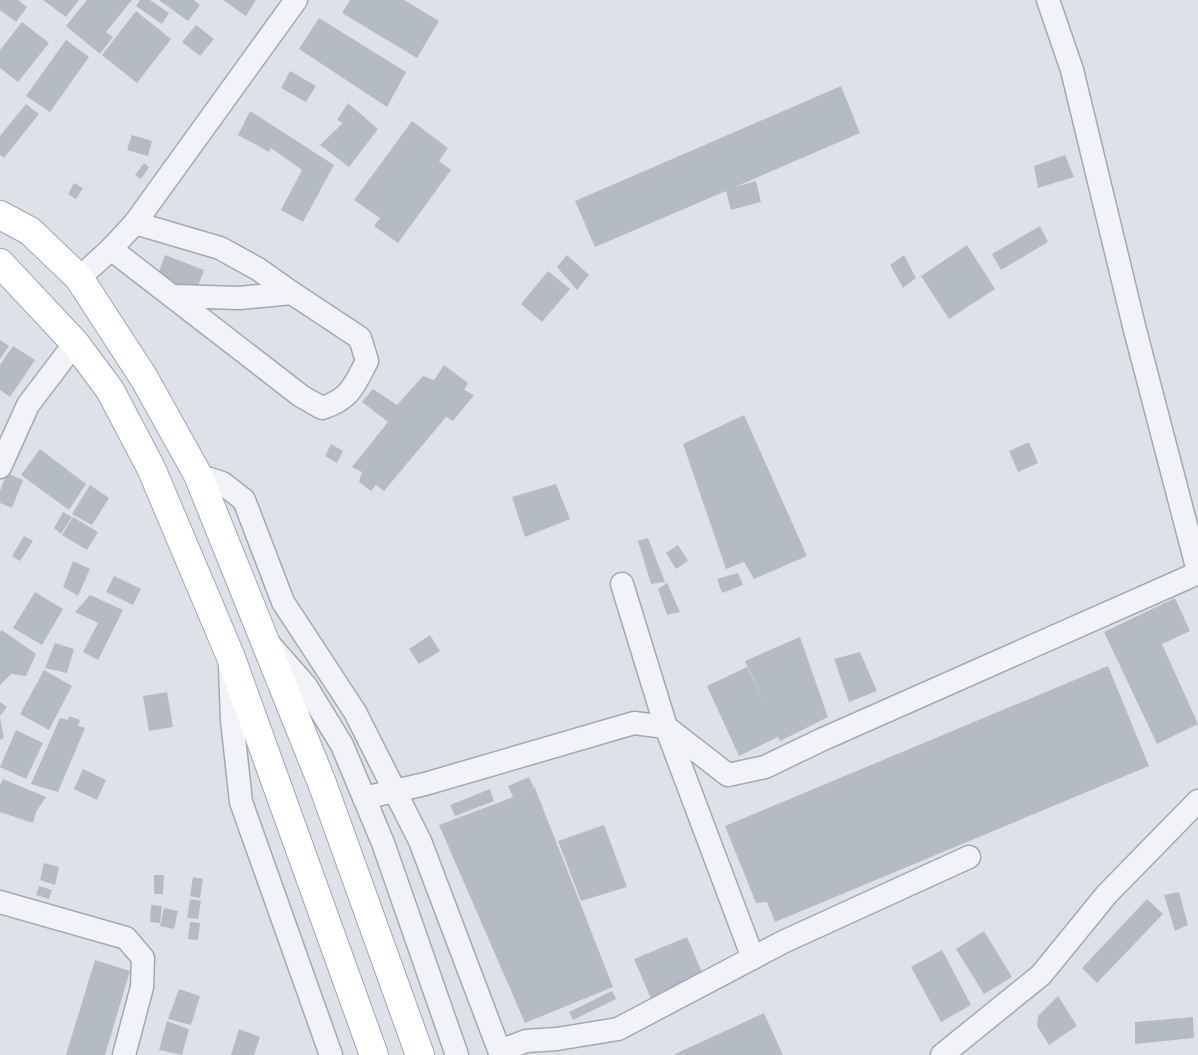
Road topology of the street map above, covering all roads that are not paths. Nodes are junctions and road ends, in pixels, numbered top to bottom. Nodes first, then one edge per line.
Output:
1 (296, 0) edge
2 (1048, 0) edge
3 (0, 215) edge
4 (135, 223) junction
5 (111, 249) junction
6 (0, 263) edge
7 (79, 278) junction
8 (292, 293) junction
9 (175, 296) junction
10 (75, 343) junction
11 (0, 467) edge
12 (198, 475) junction
13 (1198, 572) edge
14 (622, 584) dead end
15 (265, 639) junction
16 (230, 655) junction
17 (666, 727) junction
18 (395, 790) junction
19 (364, 798) junction
20 (1198, 802) edge
21 (969, 857) dead end
22 (0, 902) edge
23 (753, 958) junction
24 (500, 1053) edge
25 (124, 1055) edge
26 (331, 1055) edge
27 (374, 1055) edge
28 (420, 1055) edge
29 (457, 1055) edge
30 (942, 1055) edge

1 - 4 street
2 - 13 street
3 - 7 main road
4 - 5 street
4 - 8 street
5 - 7 street
5 - 9 street
6 - 10 main road
7 - 12 main road
8 - 9 street
8 - 9 street
10 - 11 street
10 - 16 main road
12 - 15 main road
12 - 18 street
13 - 17 street
14 - 17 street
15 - 19 street
15 - 28 main road
16 - 26 street
16 - 27 main road
17 - 18 street
17 - 23 street
18 - 19 street
18 - 24 street
19 - 29 street
20 - 30 street
21 - 23 street
22 - 25 street
23 - 24 street

